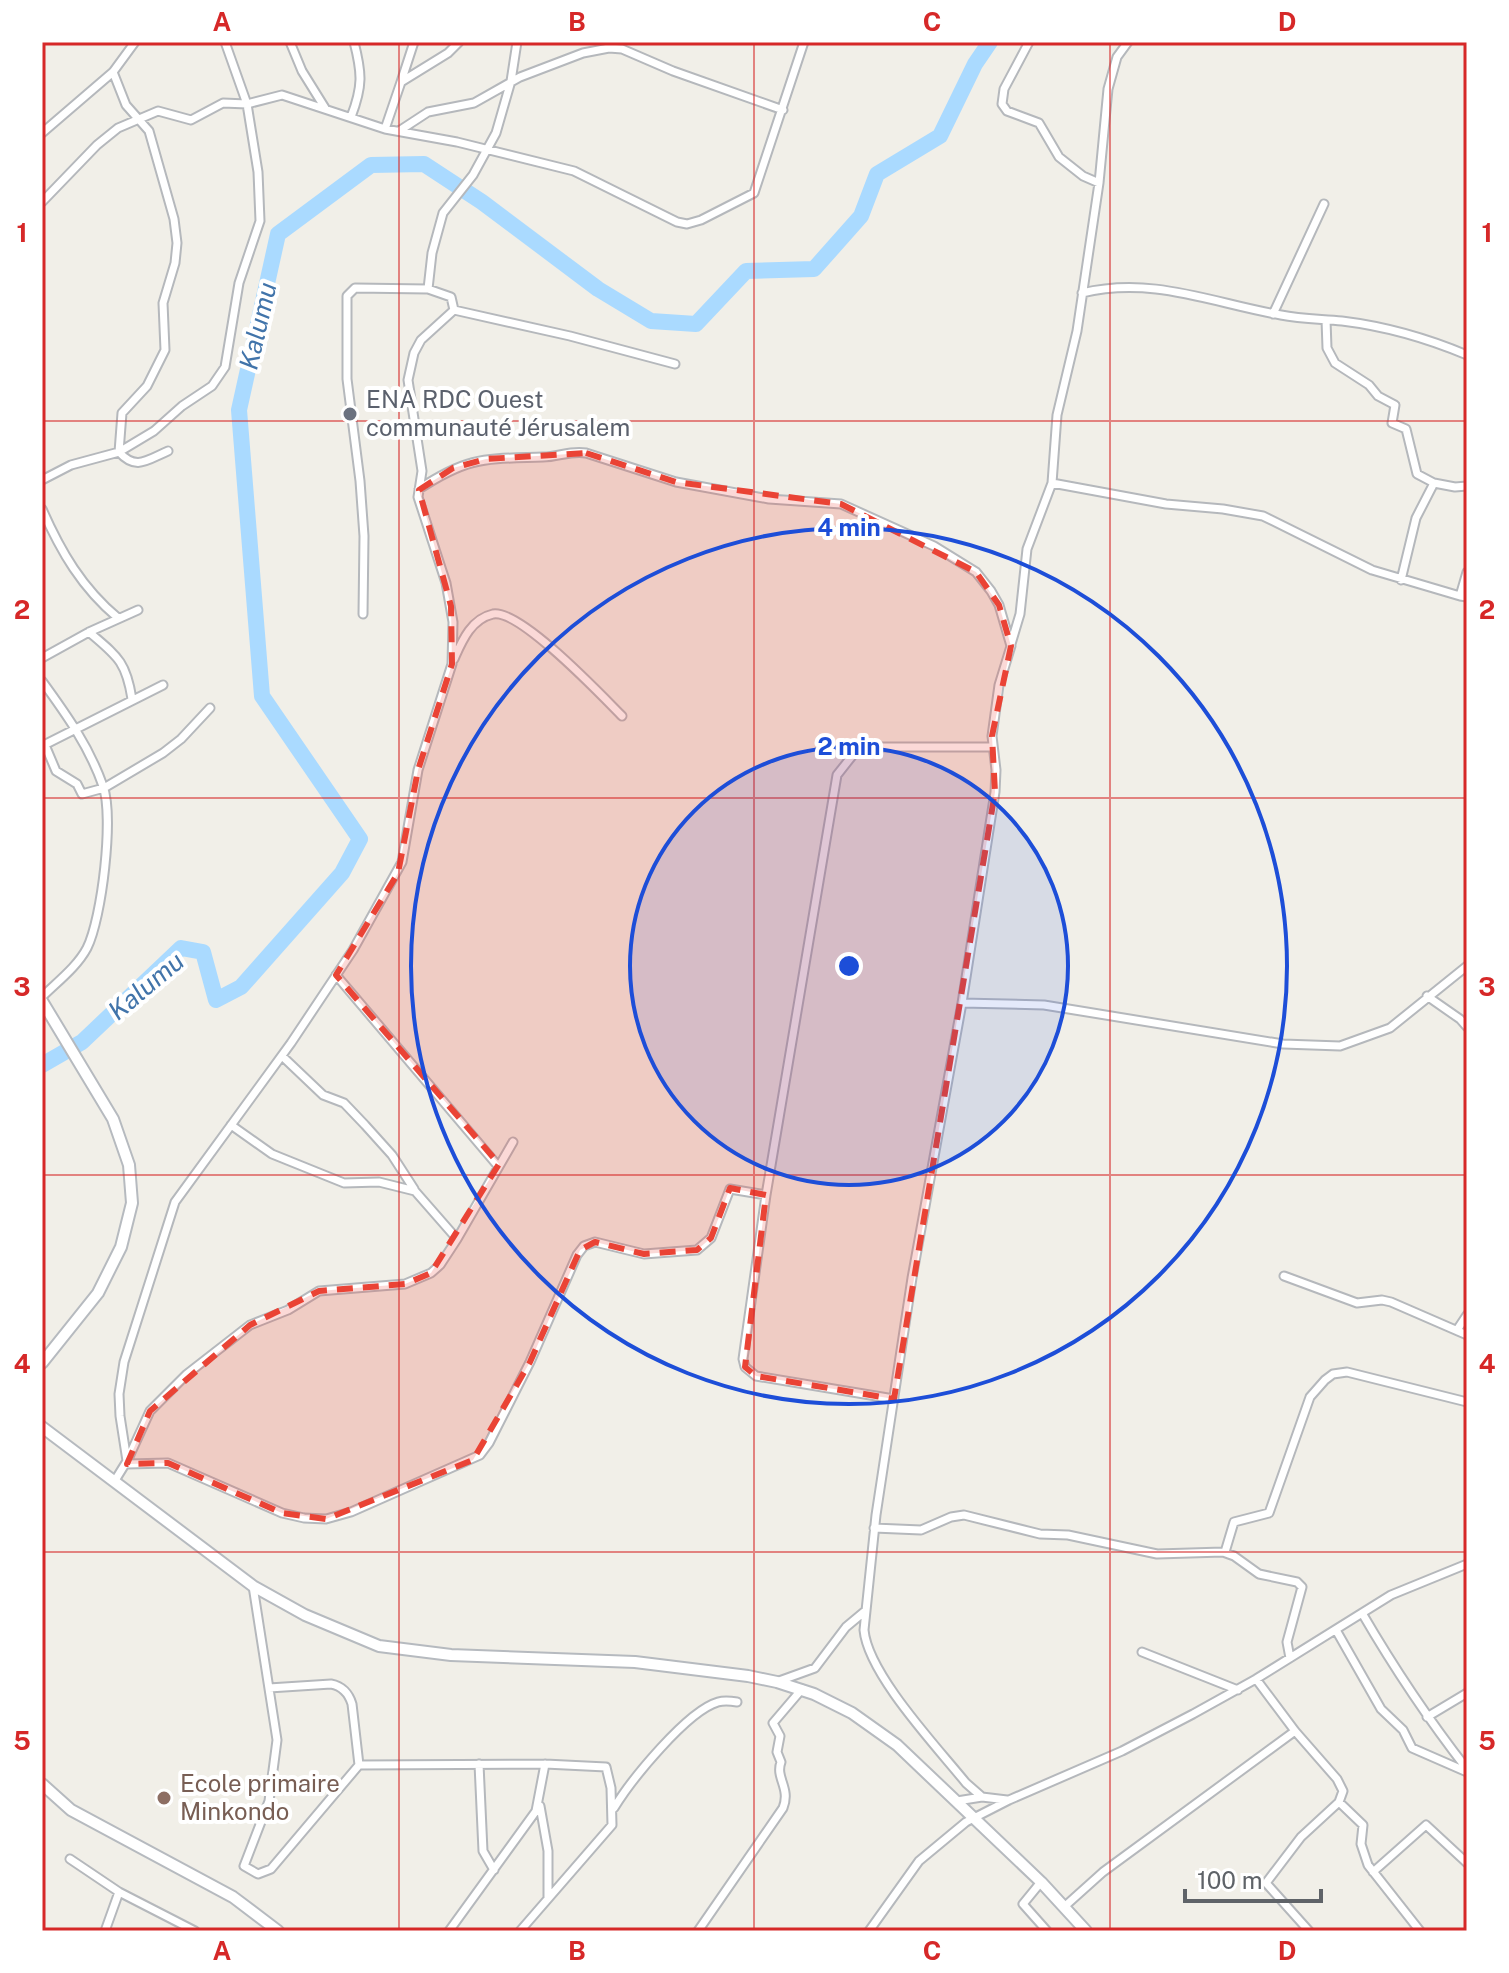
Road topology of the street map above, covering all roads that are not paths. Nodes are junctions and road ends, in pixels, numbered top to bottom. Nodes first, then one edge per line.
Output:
1 (135, 42) edge
2 (225, 42) edge
3 (290, 42) edge
4 (354, 42) edge
5 (414, 42) edge
6 (459, 42) edge
7 (517, 42) edge
8 (804, 42) edge
9 (1029, 42) edge
10 (1128, 42) edge
11 (113, 72) junction
12 (511, 81) junction
13 (401, 82) junction
14 (247, 104) junction
15 (325, 108) junction
16 (783, 110) junction
17 (351, 117) junction
18 (140, 121) junction
19 (385, 129) junction
20 (399, 131) junction
21 (42, 133) edge
22 (488, 149) junction
23 (1099, 183) junction
24 (42, 202) edge
25 (1324, 204) dead end
26 (428, 289) junction
27 (1082, 293) junction
28 (454, 310) junction
29 (1273, 314) junction
30 (1326, 320) junction
31 (1467, 355) edge
32 (675, 364) dead end
33 (168, 451) dead end
34 (119, 452) junction
35 (42, 480) edge
36 (1052, 483) junction
37 (1434, 483) junction
38 (1467, 486) edge
39 (419, 490) junction
40 (42, 509) edge
41 (1467, 572) edge
42 (1401, 580) junction
43 (1463, 597) edge
44 (138, 610) dead end
45 (363, 614) dead end
46 (118, 618) junction
47 (89, 632) junction
48 (1011, 646) junction
49 (42, 658) edge
50 (452, 664) junction
51 (42, 681) edge
52 (163, 685) dead end
53 (132, 699) junction
54 (210, 708) dead end
55 (622, 716) dead end
56 (77, 730) junction
57 (43, 746) edge
58 (992, 747) junction
59 (104, 788) junction
60 (1467, 966) edge
61 (336, 975) junction
62 (1427, 996) junction
63 (42, 999) edge
64 (962, 1003) junction
65 (1467, 1027) edge
66 (282, 1056) junction
67 (231, 1125) junction
68 (513, 1142) dead end
69 (498, 1166) junction
70 (415, 1191) junction
71 (766, 1195) junction
72 (457, 1239) junction
73 (1284, 1276) dead end
74 (1467, 1315) edge
75 (1457, 1330) junction
76 (1467, 1335) edge
77 (42, 1363) edge
78 (894, 1399) junction
79 (1467, 1402) edge
80 (42, 1427) edge
81 (127, 1462) junction
82 (114, 1482) junction
83 (874, 1528) junction
84 (1225, 1552) junction
85 (1467, 1564) edge
86 (253, 1586) junction
87 (864, 1612) junction
88 (1362, 1613) junction
89 (1336, 1630) junction
90 (1142, 1652) dead end
91 (1290, 1658) junction
92 (1256, 1679) junction
93 (777, 1682) junction
94 (269, 1688) junction
95 (802, 1689) junction
96 (1238, 1690) junction
97 (1467, 1693) edge
98 (737, 1702) dead end
99 (1427, 1717) junction
100 (1295, 1731) junction
101 (479, 1764) junction
102 (545, 1764) junction
103 (359, 1765) junction
104 (1467, 1770) edge
105 (42, 1784) edge
106 (982, 1797) junction
107 (1009, 1800) junction
108 (957, 1801) junction
109 (1339, 1802) junction
110 (539, 1804) junction
111 (613, 1810) junction
112 (974, 1818) junction
113 (70, 1859) dead end
114 (1467, 1863) edge
115 (494, 1870) junction
116 (1373, 1872) junction
117 (1041, 1882) junction
118 (119, 1892) junction
119 (548, 1898) junction
120 (1064, 1907) junction
121 (880, 1918) junction
122 (176, 1920) junction
123 (1417, 1930) edge
124 (105, 1931) edge
125 (173, 1931) edge
126 (195, 1931) edge
127 (278, 1931) edge
128 (449, 1931) edge
129 (520, 1931) edge
130 (698, 1931) edge
131 (869, 1931) edge
132 (878, 1931) edge
133 (1047, 1931) edge
134 (1086, 1931) edge
135 (1309, 1931) edge

1 - 11 street
2 - 14 street
3 - 15 street
4 - 17 street
5 - 13 street
6 - 13 street
7 - 12 street
8 - 16 street
9 - 23 street
10 - 23 street
11 - 18 street
11 - 21 street
12 - 16 street
12 - 20 street
12 - 22 street
13 - 19 street
14 - 15 street
14 - 18 street
14 - 34 street
15 - 17 street
16 - 22 street
17 - 19 street
18 - 24 street
18 - 34 street
19 - 20 street
20 - 22 street
22 - 26 street
23 - 27 street
25 - 29 street
26 - 28 street
26 - 45 street
27 - 29 street
27 - 36 street
28 - 32 street
28 - 39 street
29 - 30 street
30 - 31 street
30 - 37 street
33 - 34 street
34 - 35 street
36 - 42 street
36 - 48 street
37 - 38 street
37 - 42 street
39 - 48 street
39 - 50 street
40 - 46 street
41 - 43 street
42 - 43 street
44 - 46 street
46 - 47 street
47 - 49 street
47 - 53 street
48 - 58 street
50 - 55 street
50 - 61 street
51 - 56 street
52 - 53 street
53 - 56 street
54 - 59 street
56 - 57 street
56 - 59 street
57 - 59 street
58 - 64 street
58 - 71 street
59 - 63 street
60 - 62 street
61 - 66 street
61 - 69 street
62 - 64 street
62 - 65 street
63 - 77 street
64 - 78 street
66 - 67 street
66 - 70 street
67 - 70 street
67 - 81 street
68 - 69 street
69 - 72 street
70 - 72 street
71 - 78 street
71 - 81 street
72 - 81 street
73 - 75 street
74 - 75 street
75 - 76 street
78 - 83 street
79 - 84 street
80 - 82 street
81 - 82 street
82 - 86 street
83 - 84 street
83 - 87 street
84 - 91 street
85 - 88 street
86 - 93 street
86 - 94 street
87 - 93 street
87 - 106 street
88 - 89 street
88 - 99 street
89 - 91 street
89 - 104 street
90 - 96 street
91 - 92 street
92 - 96 street
92 - 100 street
93 - 95 street
94 - 103 street
94 - 103 street
95 - 108 street
95 - 130 street
96 - 107 street
97 - 99 street
98 - 111 street
99 - 104 street
100 - 109 street
100 - 120 street
101 - 102 street
101 - 103 street
101 - 115 street
102 - 110 street
102 - 111 street
105 - 127 street
106 - 107 street
106 - 108 street
107 - 112 street
108 - 112 street
109 - 116 street
109 - 135 street
110 - 115 street
110 - 119 street
111 - 119 street
112 - 117 street
112 - 121 street
113 - 118 street
114 - 116 street
115 - 128 street
116 - 123 street
117 - 120 street
117 - 133 street
118 - 122 street
118 - 124 street
119 - 129 street
120 - 134 street
121 - 131 street
121 - 132 street
122 - 125 street
122 - 126 street

